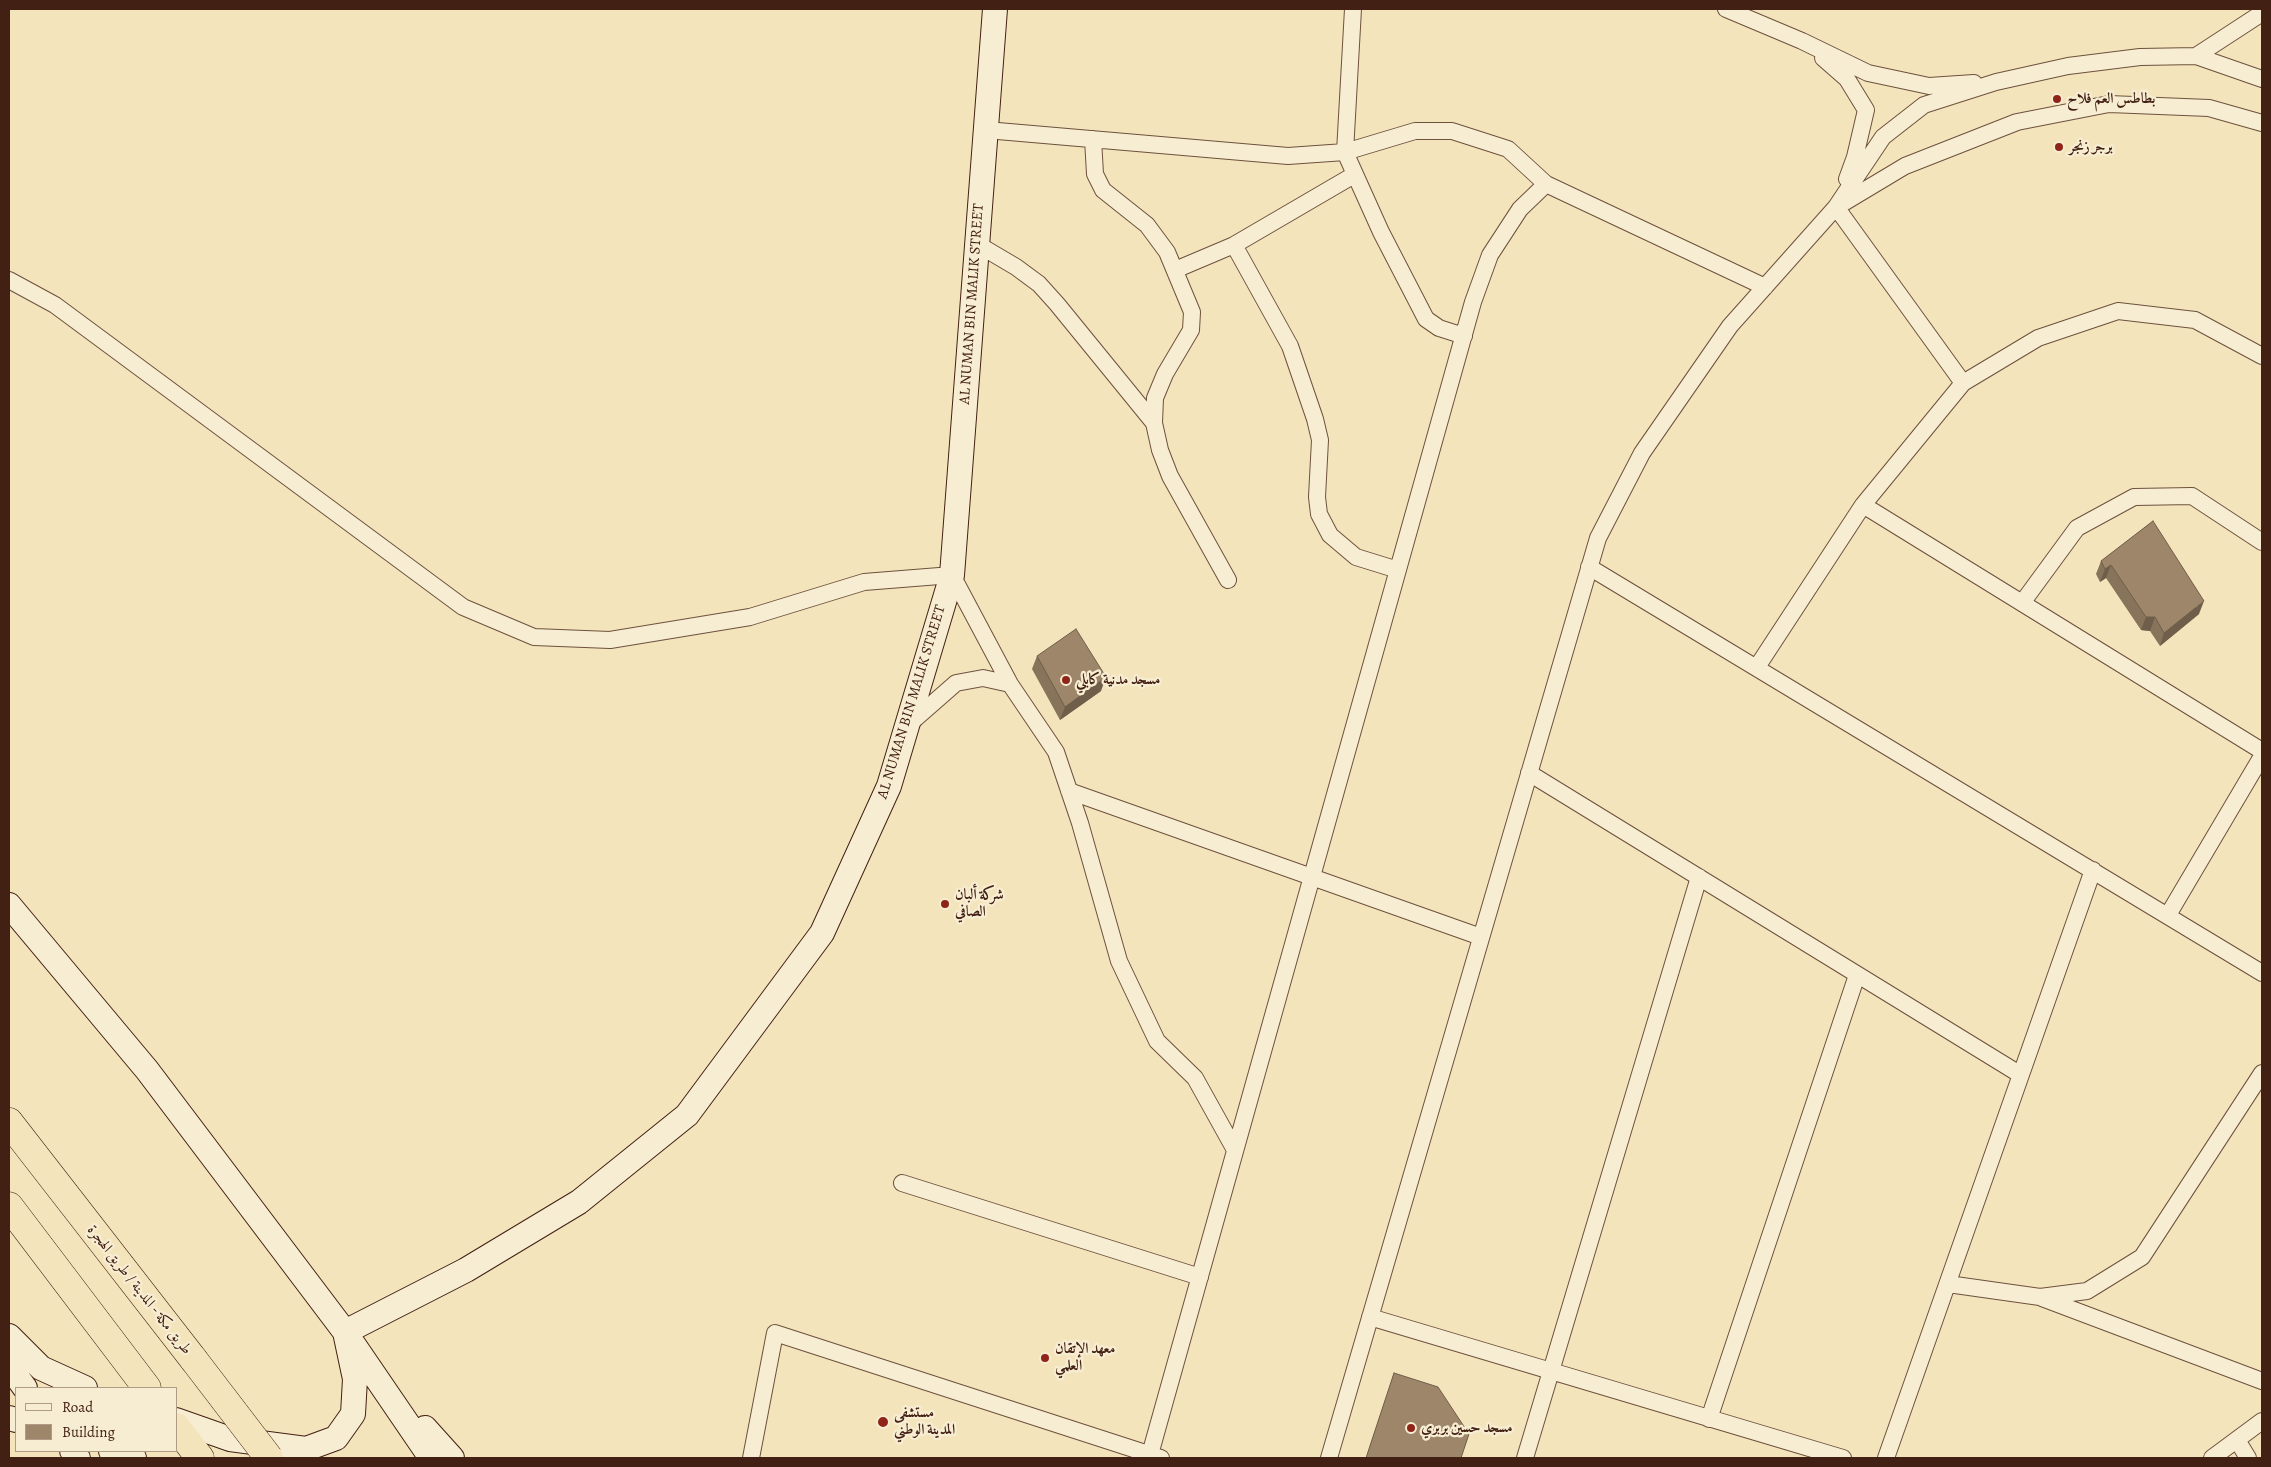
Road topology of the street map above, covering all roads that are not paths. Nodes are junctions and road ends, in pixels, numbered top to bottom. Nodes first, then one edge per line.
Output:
1 (995, 9) edge
2 (1353, 9) edge
3 (1726, 9) edge
4 (2262, 13) edge
5 (1802, 41) junction
6 (2196, 56) junction
7 (2262, 79) edge
8 (1996, 82) junction
9 (2262, 123) edge
10 (986, 130) junction
11 (1093, 139) junction
12 (1345, 152) junction
13 (1354, 175) junction
14 (1546, 184) junction
15 (1836, 207) junction
16 (977, 244) junction
17 (1234, 245) junction
18 (1175, 270) junction
19 (9, 280) edge
20 (1765, 287) junction
21 (1464, 336) junction
22 (2262, 356) edge
23 (1963, 383) junction
24 (1154, 423) junction
25 (1863, 504) junction
26 (2262, 542) edge
27 (1589, 567) junction
28 (1398, 570) junction
29 (952, 575) junction
30 (1228, 580) dead end
31 (2022, 603) junction
32 (1757, 667) junction
33 (1010, 684) junction
34 (906, 726) junction
35 (2262, 751) edge
36 (2262, 756) edge
37 (1529, 773) junction
38 (1069, 791) junction
39 (2093, 870) junction
40 (1699, 877) junction
41 (1312, 878) junction
42 (9, 905) edge
43 (2168, 915) junction
44 (1481, 938) junction
45 (2262, 973) edge
46 (1857, 975) junction
47 (2262, 1073) edge
48 (2021, 1075) junction
49 (9, 1122) edge
50 (1235, 1150) junction
51 (902, 1183) dead end
52 (9, 1206) edge
53 (1200, 1276) junction
54 (1948, 1284) junction
55 (2040, 1297) junction
56 (1370, 1317) junction
57 (345, 1332) junction
58 (9, 1336) edge
59 (359, 1353) junction
60 (9, 1366) edge
61 (1551, 1371) junction
62 (2262, 1381) edge
63 (24, 1387) edge
64 (83, 1387) edge
65 (146, 1387) edge
66 (1709, 1419) junction
67 (178, 1421) edge
68 (2262, 1421) edge
69 (178, 1430) edge
70 (2237, 1440) junction
71 (114, 1452) edge
72 (1153, 1457) edge
73 (134, 1458) edge
74 (200, 1458) edge
75 (269, 1458) edge
76 (431, 1458) edge
77 (452, 1458) edge
78 (751, 1458) edge
79 (1329, 1458) edge
80 (1525, 1458) edge
81 (1843, 1458) edge
82 (1886, 1458) edge
83 (2212, 1458) edge
84 (2248, 1458) edge

1 - 10 main road, AL NUMAN BIN MALIK STREET
2 - 12 street
3 - 5 street
4 - 6 street
5 - 8 street
5 - 15 street
6 - 7 street
6 - 8 street
8 - 15 street
9 - 15 street
10 - 11 street
10 - 16 main road, AL NUMAN BIN MALIK STREET
11 - 12 street
11 - 18 street
12 - 13 street
12 - 14 street
13 - 17 street
13 - 21 street
14 - 20 street
14 - 21 street
15 - 20 street
15 - 23 street
16 - 24 street
16 - 29 main road, AL NUMAN BIN MALIK STREET
17 - 18 street
17 - 28 street
18 - 24 street
19 - 29 street
20 - 27 street
21 - 28 street
22 - 23 street
23 - 25 street
24 - 30 street
25 - 31 street
25 - 32 street
26 - 31 street
27 - 32 street
27 - 37 street
28 - 41 street
29 - 33 street
29 - 34 main road, AL NUMAN BIN MALIK STREET
31 - 35 street
32 - 39 street
33 - 34 street
33 - 38 street
34 - 57 main road, AL NUMAN BIN MALIK STREET
36 - 43 street
37 - 40 street
37 - 44 street
38 - 41 street
38 - 50 street
39 - 43 street
39 - 48 street
40 - 46 street
40 - 61 street
41 - 44 street
41 - 50 street
42 - 57 main road
43 - 45 street
44 - 56 street
46 - 48 street
46 - 66 street
47 - 55 street
48 - 54 street
49 - 75 highway, طريق مكة - المدينة / طريق الهجرة, bridge
50 - 53 street
51 - 53 street
52 - 65 highway
53 - 72 street
54 - 55 street
54 - 82 street
55 - 62 street
56 - 61 street
56 - 79 street
57 - 59 main road
57 - 67 main road
58 - 64 main road
59 - 76 main road
59 - 77 main road
60 - 63 main road
61 - 66 street
61 - 80 street
66 - 81 street
68 - 70 street
69 - 74 highway
70 - 83 street
70 - 84 street
71 - 73 main road
72 - 78 street

